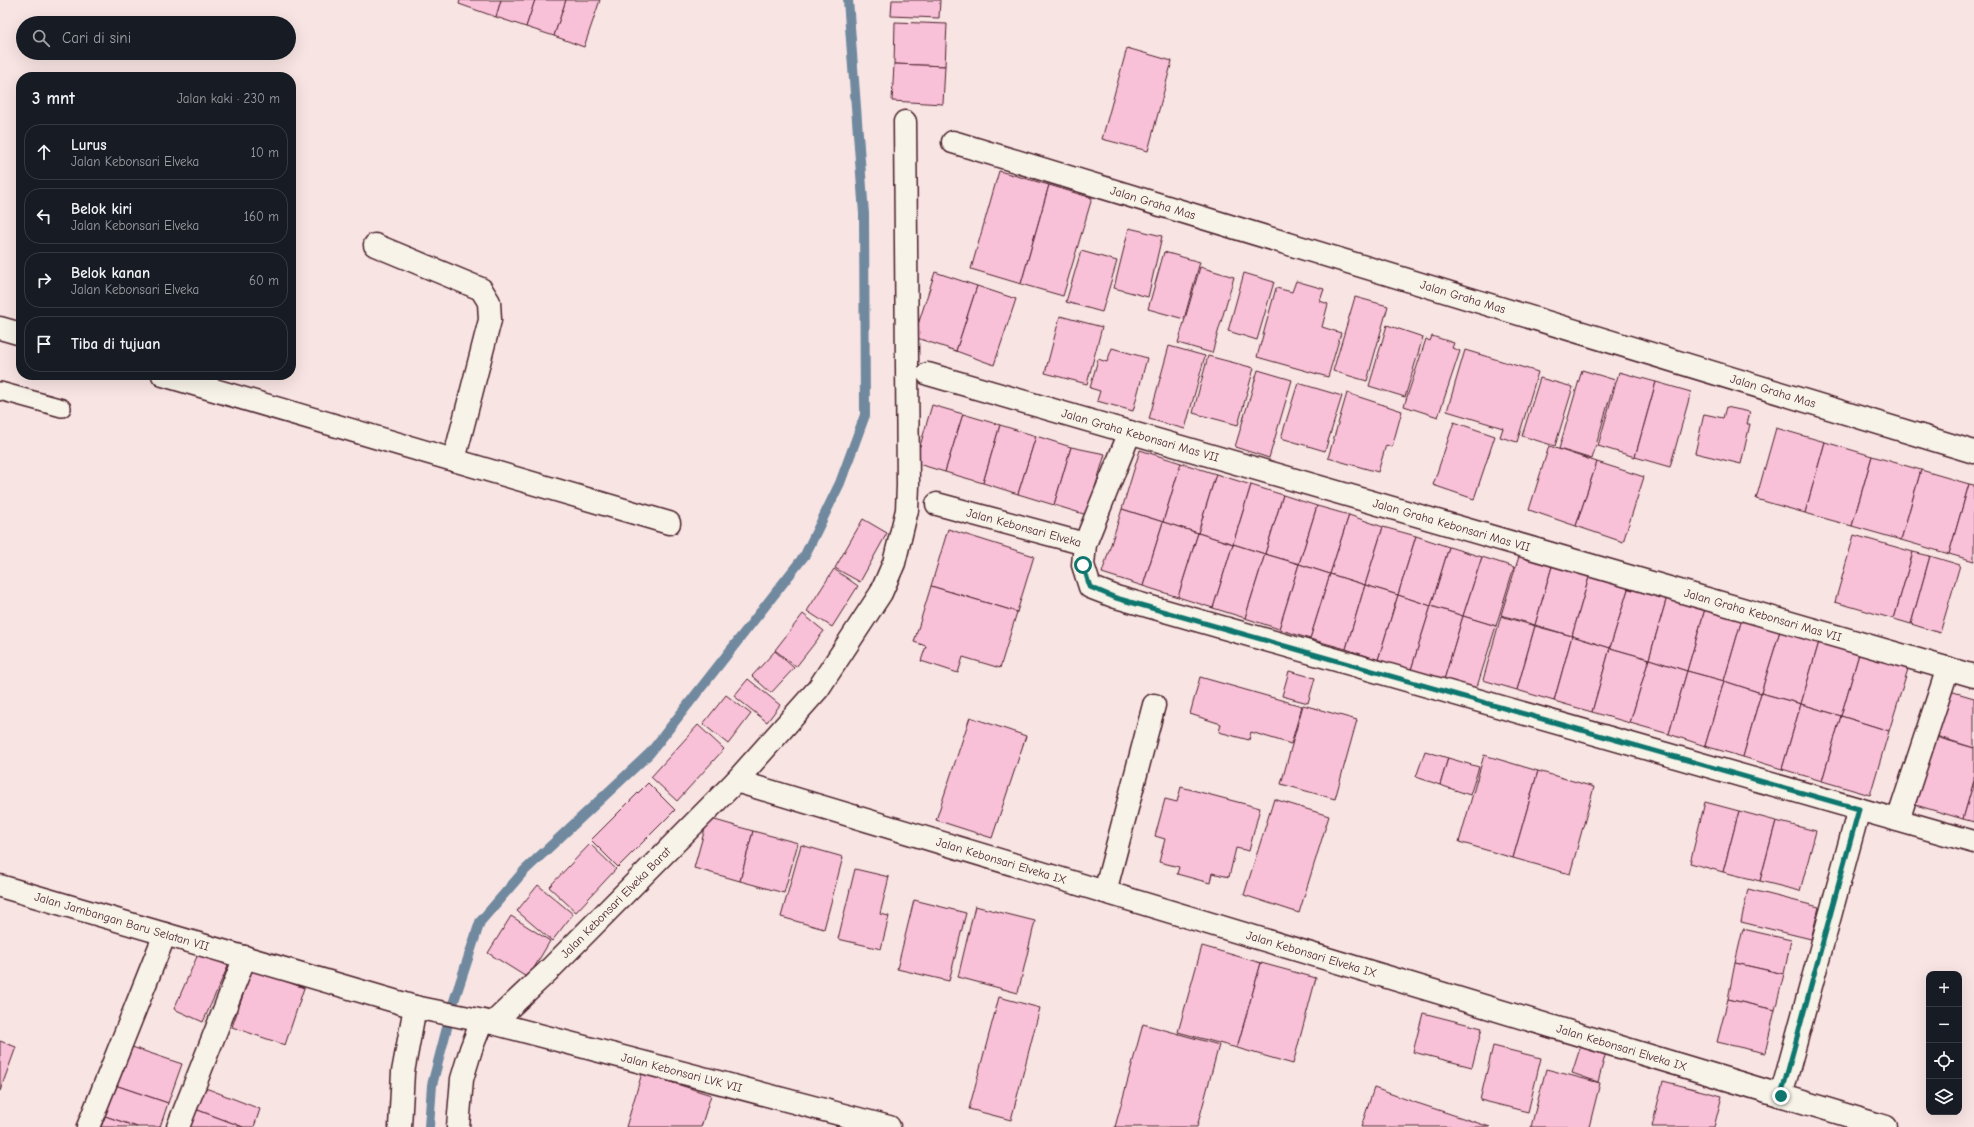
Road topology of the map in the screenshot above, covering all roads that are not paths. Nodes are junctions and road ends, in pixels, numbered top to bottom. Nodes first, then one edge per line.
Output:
1 (905, 122) dead end
2 (953, 142) dead end
3 (375, 244) dead end
4 (0, 328) edge
5 (16, 333) edge
6 (928, 374) dead end
7 (180, 380) edge
8 (0, 391) edge
9 (62, 408) dead end
10 (1130, 432) junction
11 (1974, 452) edge
12 (454, 460) junction
13 (937, 504) dead end
14 (670, 523) dead end
15 (1085, 544) junction
16 (1948, 668) junction
17 (1974, 676) edge
18 (1154, 705) dead end
19 (736, 781) junction
20 (1859, 809) junction
21 (1898, 820) junction
22 (1974, 842) edge
23 (0, 886) edge
24 (1105, 892) junction
25 (165, 934) junction
26 (245, 957) junction
27 (415, 1007) junction
28 (483, 1021) junction
29 (1781, 1096) junction
30 (88, 1127) edge
31 (178, 1127) edge
32 (400, 1127) edge
33 (458, 1127) edge
34 (890, 1127) edge
35 (1886, 1127) edge

1 - 19 street, Jalan Kebonsari Elveka Barat
2 - 11 street, Jalan Graha Mas
3 - 12 street
4 - 5 street
6 - 10 street, Jalan Graha Kebonsari Mas VII
7 - 12 street
8 - 9 lane
10 - 15 street
10 - 16 street, Jalan Graha Kebonsari Mas VII
12 - 14 street
13 - 15 street, Jalan Kebonsari Elveka
15 - 20 street, Jalan Kebonsari Elveka
16 - 17 street, Jalan Graha Kebonsari Mas VII
16 - 21 street
18 - 24 street
19 - 24 street, Jalan Kebonsari Elveka IX
19 - 28 street, Jalan Kebonsari Elveka Barat
20 - 21 street, Jalan Kebonsari Elveka
20 - 29 street
21 - 22 street, Jalan Kebonsari Elveka
23 - 25 street, Jalan Jambangan Baru Selatan VII
24 - 29 street, Jalan Kebonsari Elveka IX
25 - 26 street, Jalan Jambangan Baru Selatan VII
25 - 30 street
26 - 27 street, Jalan Jambangan Baru Selatan VII
26 - 31 street
27 - 28 street, Jalan Jambangan Baru Selatan VII
27 - 32 street
28 - 33 street, Jalan Kebonsari Elveka Barat
28 - 34 street, Jalan Kebonsari LVK VII
29 - 35 street, Jalan Kebonsari Elveka IX

